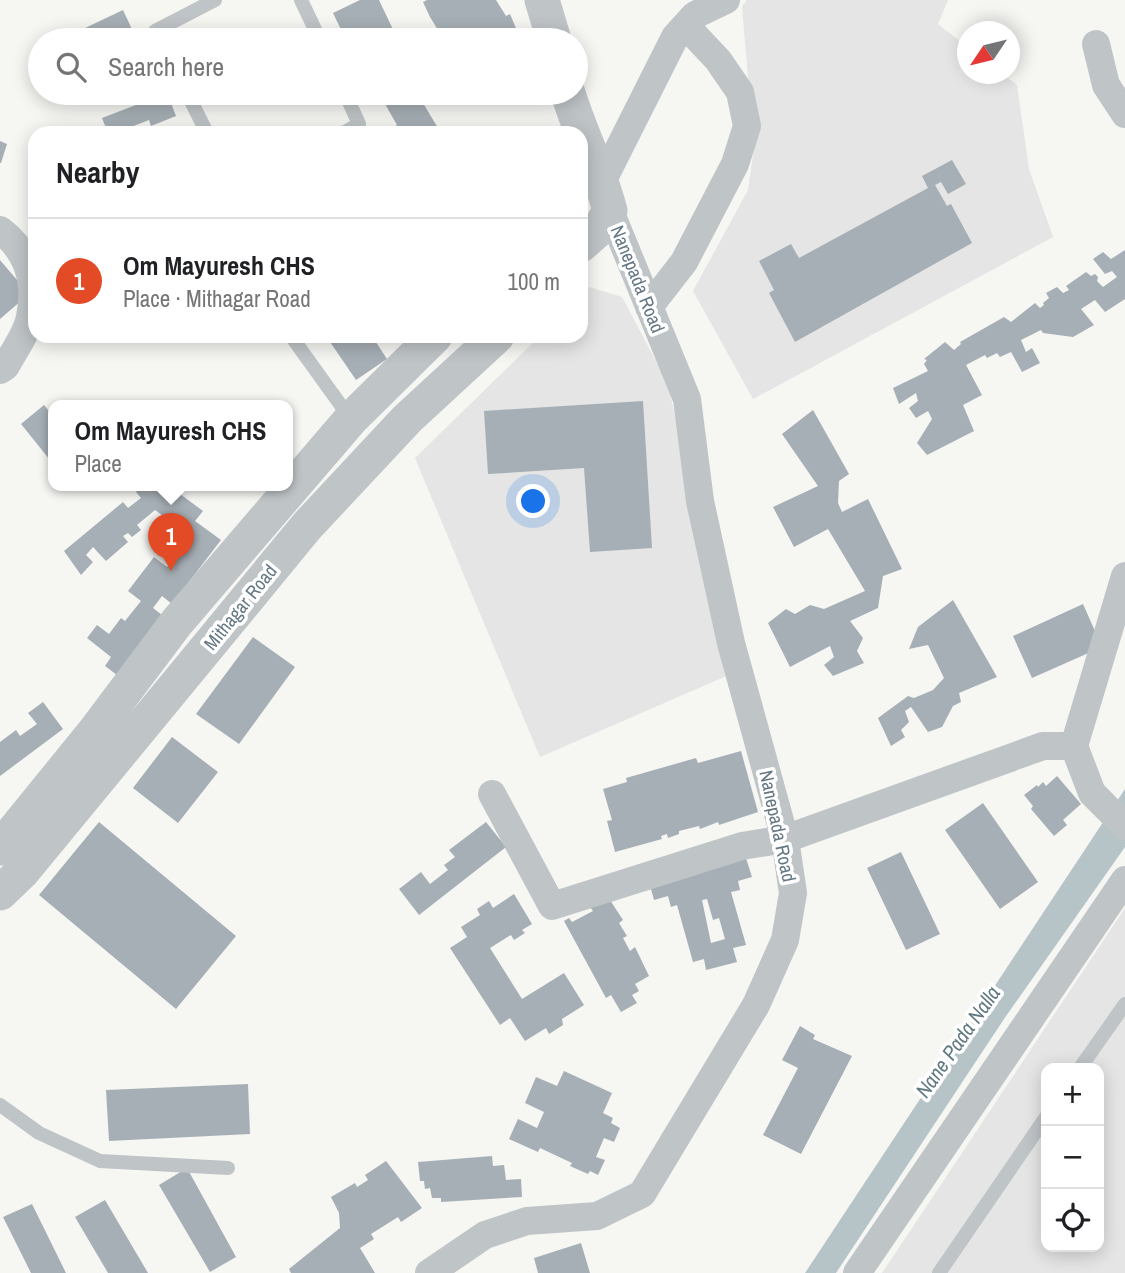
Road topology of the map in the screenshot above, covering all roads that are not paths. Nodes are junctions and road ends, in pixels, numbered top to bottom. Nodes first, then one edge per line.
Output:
1 (215, 0) edge
2 (301, 0) edge
3 (542, 0) edge
4 (726, 0) edge
5 (686, 26) junction
6 (161, 28) edge
7 (314, 28) edge
8 (550, 28) edge
9 (1096, 44) dead end
10 (193, 105) edge
11 (350, 105) edge
12 (572, 105) edge
13 (1125, 114) edge
14 (204, 126) edge
15 (355, 126) edge
16 (579, 126) edge
17 (588, 149) edge
18 (607, 195) junction
19 (0, 230) edge
20 (588, 238) edge
21 (28, 267) edge
22 (649, 307) junction
23 (28, 323) edge
24 (296, 343) edge
25 (428, 343) edge
26 (489, 343) edge
27 (0, 370) edge
28 (351, 419) junction
29 (293, 487) edge
30 (289, 491) edge
31 (1125, 576) edge
32 (1074, 746) junction
33 (492, 794) dead end
34 (1125, 826) edge
35 (785, 839) junction
36 (0, 848) edge
37 (1125, 880) edge
38 (0, 893) edge
39 (1125, 1004) edge
40 (1084, 1063) edge
41 (0, 1105) edge
42 (1041, 1124) edge
43 (228, 1168) dead end
44 (429, 1273) edge
45 (857, 1273) edge
46 (939, 1273) edge

1 - 6 lane
2 - 7 lane
3 - 8 street
4 - 5 street
5 - 18 street
5 - 22 street
9 - 13 street
10 - 14 lane
11 - 15 lane
12 - 16 street
17 - 18 street
18 - 20 street
18 - 22 street, Nanepada Road
19 - 21 street
22 - 35 street, Nanepada Road
23 - 27 street
24 - 28 lane
25 - 28 street, Mithagar Road
26 - 38 street, Mithagar Road
28 - 29 street, Mithagar Road
30 - 36 street, Mithagar Road
31 - 32 street
32 - 34 street
32 - 35 street
33 - 35 street
35 - 44 street, Nanepada Road
37 - 45 street
39 - 40 lane
41 - 43 lane
42 - 46 lane

